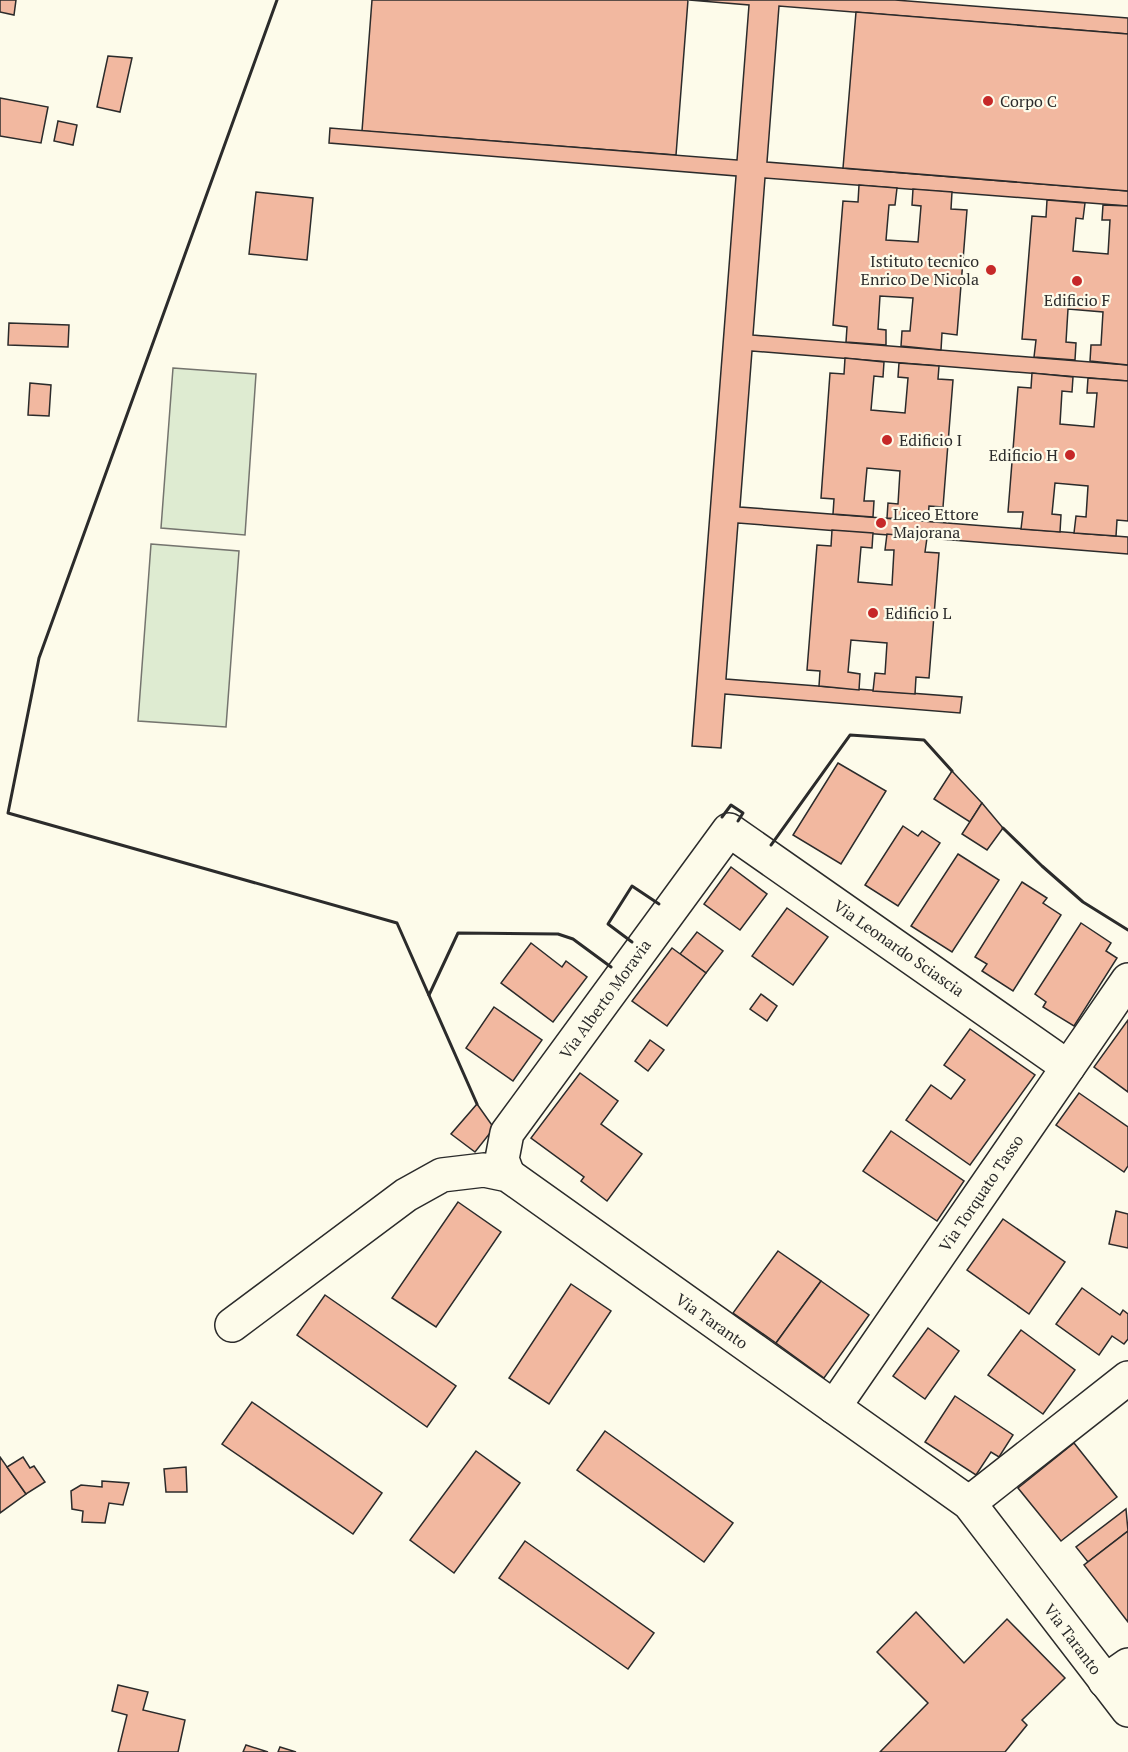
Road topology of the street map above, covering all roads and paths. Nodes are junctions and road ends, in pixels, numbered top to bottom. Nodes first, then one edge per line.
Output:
1 (729, 830) joint
2 (1128, 980) edge
3 (1068, 1067) junction
4 (508, 1175) junction
5 (231, 1325) dead end
6 (1128, 1378) edge
7 (834, 1407) junction
8 (969, 1503) junction
9 (1117, 1673) edge
10 (1128, 1710) edge

1 - 3 street, Via Leonardo Sciascia
1 - 4 street, Via Alberto Moravia
2 - 3 street, Via Torquato Tasso
3 - 7 street, Via Torquato Tasso
4 - 5 street, Via Taranto
4 - 7 street, Via Taranto
6 - 8 street
7 - 8 street, Via Taranto
8 - 9 street, Via Taranto
9 - 10 street, Via Taranto

